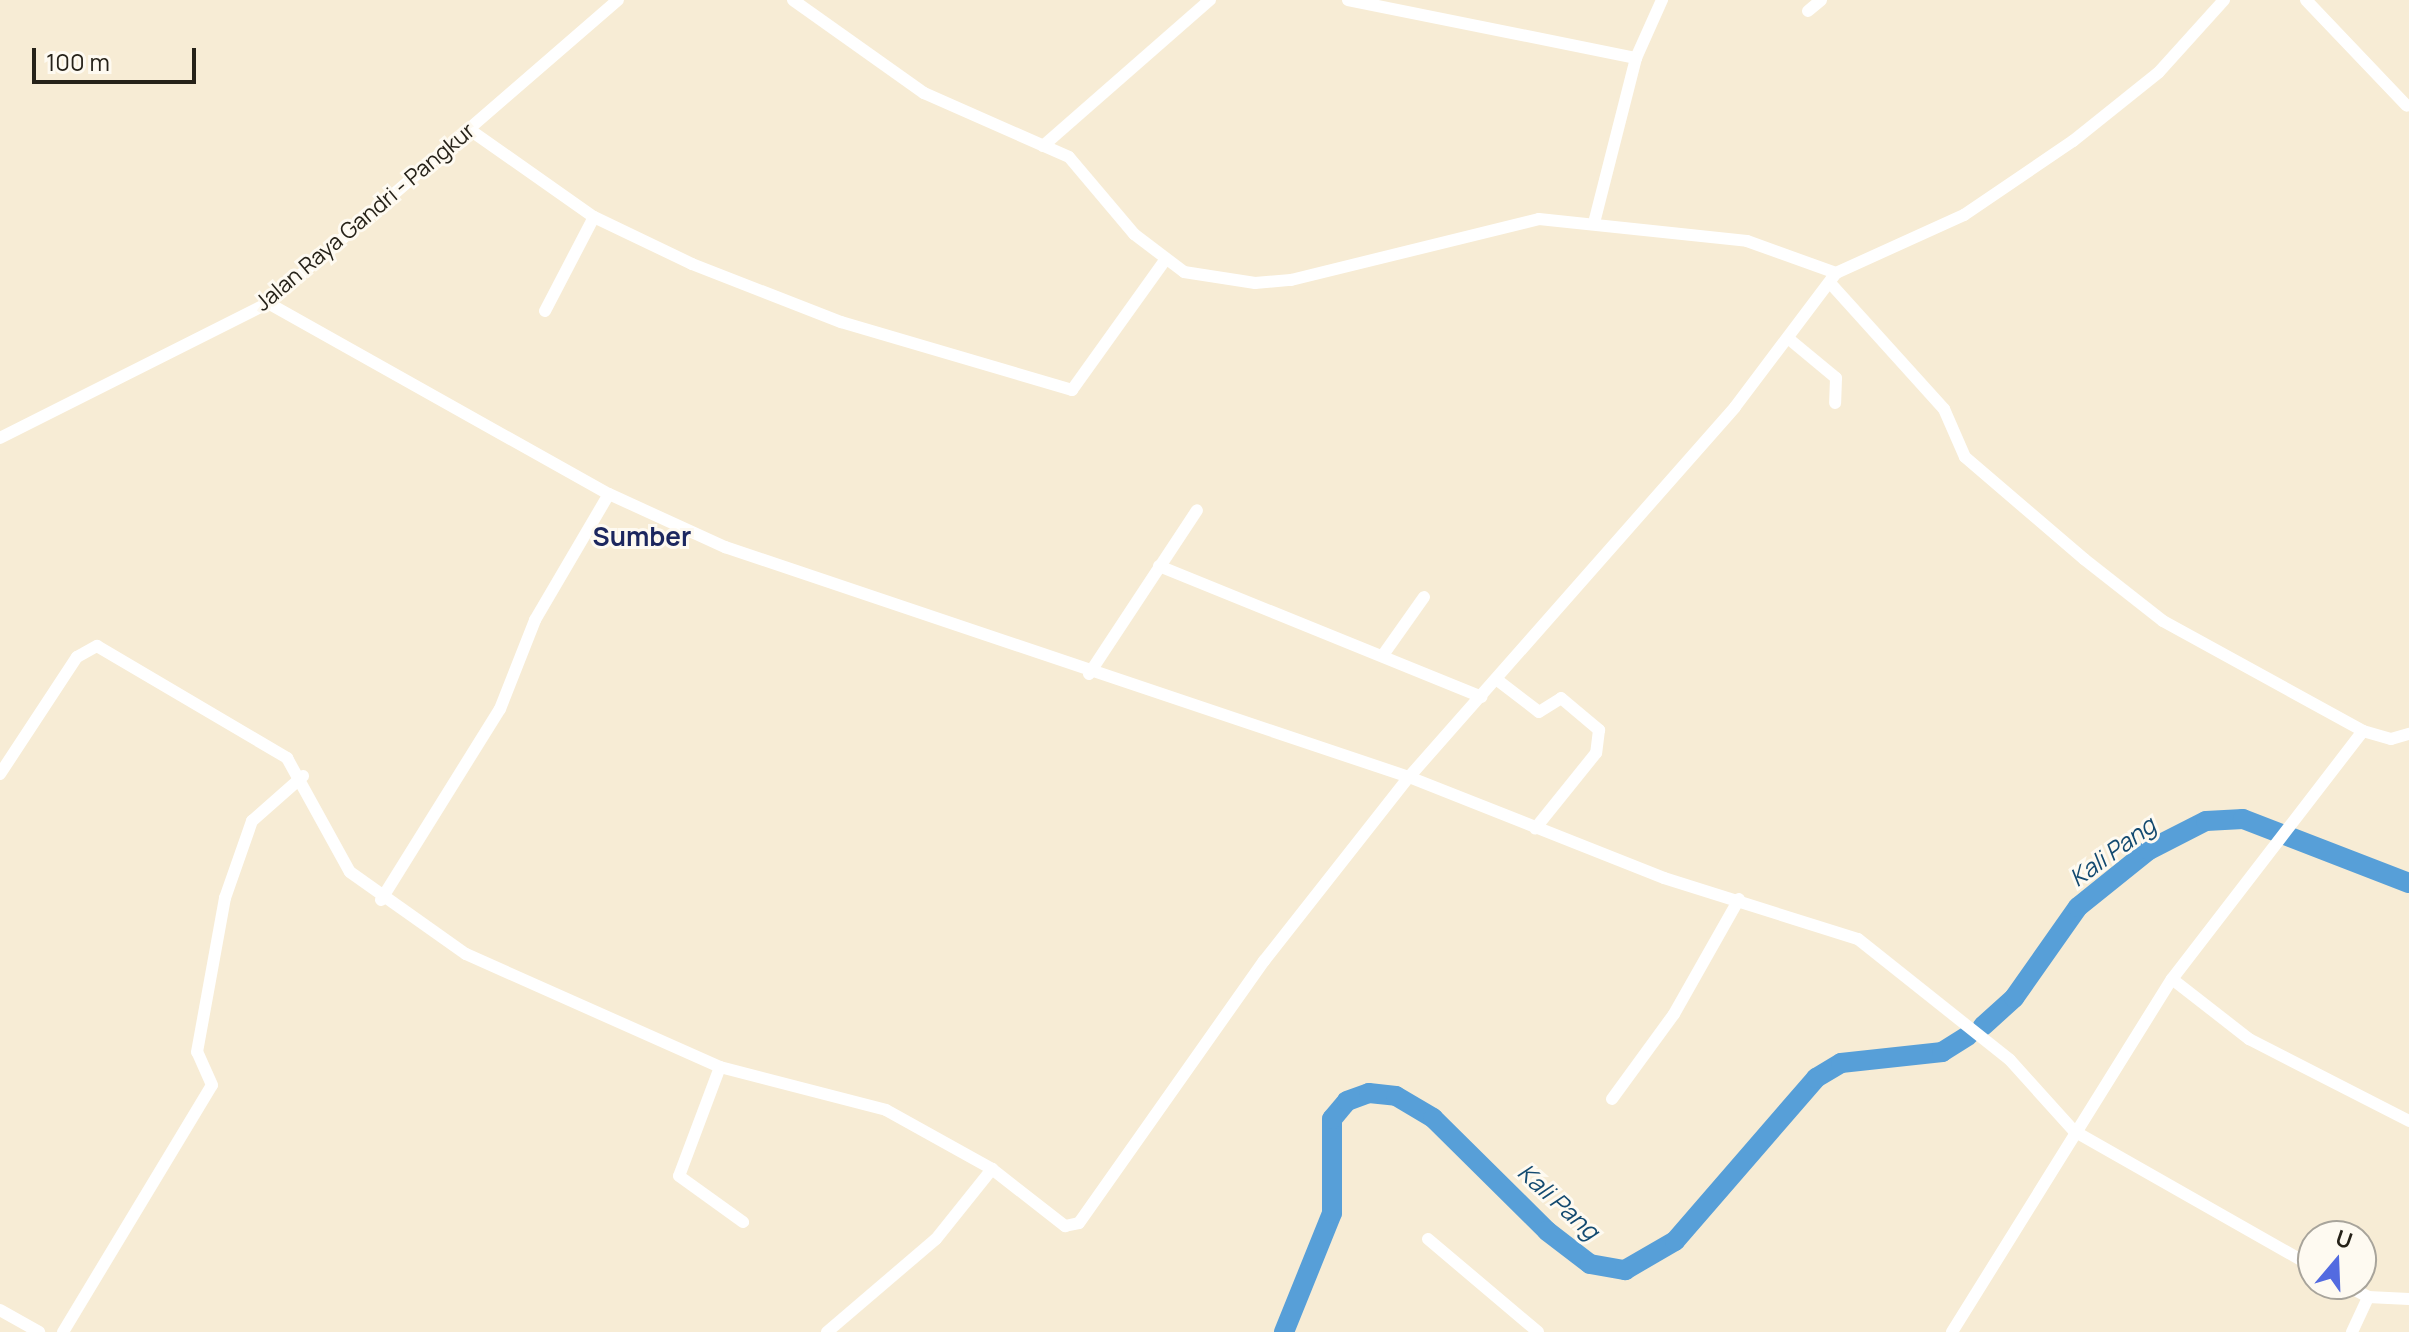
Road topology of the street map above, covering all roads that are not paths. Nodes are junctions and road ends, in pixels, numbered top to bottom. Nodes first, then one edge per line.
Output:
1 (618, 0) edge
2 (793, 0) edge
3 (1210, 0) edge
4 (1348, 0) edge
5 (1662, 0) edge
6 (1821, 0) edge
7 (2224, 0) edge
8 (2306, 0) edge
9 (1808, 11) dead end
10 (1635, 65) junction
11 (2407, 106) edge
12 (470, 130) junction
13 (1043, 146) junction
14 (594, 217) junction
15 (1594, 223) junction
16 (1163, 263) junction
17 (1834, 278) junction
18 (268, 303) junction
19 (545, 311) dead end
20 (1789, 339) junction
21 (1835, 403) dead end
22 (0, 438) edge
23 (609, 494) junction
24 (1197, 510) dead end
25 (1159, 566) junction
26 (1424, 597) dead end
27 (1383, 655) junction
28 (1089, 674) junction
29 (1496, 679) junction
30 (1481, 697) junction
31 (2363, 731) junction
32 (2409, 734) edge
33 (0, 774) edge
34 (303, 776) junction
35 (1409, 777) junction
36 (1535, 829) junction
37 (1739, 899) junction
38 (381, 900) junction
39 (2172, 979) junction
40 (720, 1067) junction
41 (1612, 1099) dead end
42 (2409, 1121) edge
43 (2074, 1131) junction
44 (992, 1169) junction
45 (743, 1222) dead end
46 (1428, 1239) dead end
47 (2297, 1258) edge
48 (2377, 1297) edge
49 (2409, 1299) edge
50 (2367, 1300) edge
51 (0, 1310) edge
52 (1533, 1331) edge
53 (39, 1332) edge
54 (63, 1332) edge
55 (827, 1332) edge
56 (1952, 1332) edge
57 (2352, 1332) edge

1 - 12 street, Jalan Raya Gandri - Pangkur
2 - 13 street
3 - 13 street
4 - 10 street
5 - 10 street
6 - 9 street
7 - 17 street
8 - 11 street
10 - 15 street
12 - 14 street
12 - 18 street, Jalan Raya Gandri - Pangkur
13 - 16 street
14 - 16 street
14 - 19 street
15 - 16 street
15 - 17 street
17 - 20 street
17 - 31 street
18 - 22 street, Jalan Raya Gandri - Pangkur
18 - 23 street
20 - 21 street
20 - 29 street
23 - 28 street
23 - 38 street
24 - 25 street
25 - 27 street
25 - 28 street
26 - 27 street
27 - 30 street
28 - 35 street
29 - 30 street
29 - 36 street
30 - 35 street
31 - 32 street
31 - 39 street
33 - 34 street
34 - 38 street
34 - 54 street
35 - 36 street
35 - 44 street
36 - 37 street
37 - 41 street
37 - 43 street
38 - 40 street
39 - 42 street
39 - 43 street
40 - 44 street
40 - 45 street
43 - 47 street
43 - 56 street
44 - 55 street
46 - 52 street
48 - 49 street
50 - 57 street
51 - 53 street

